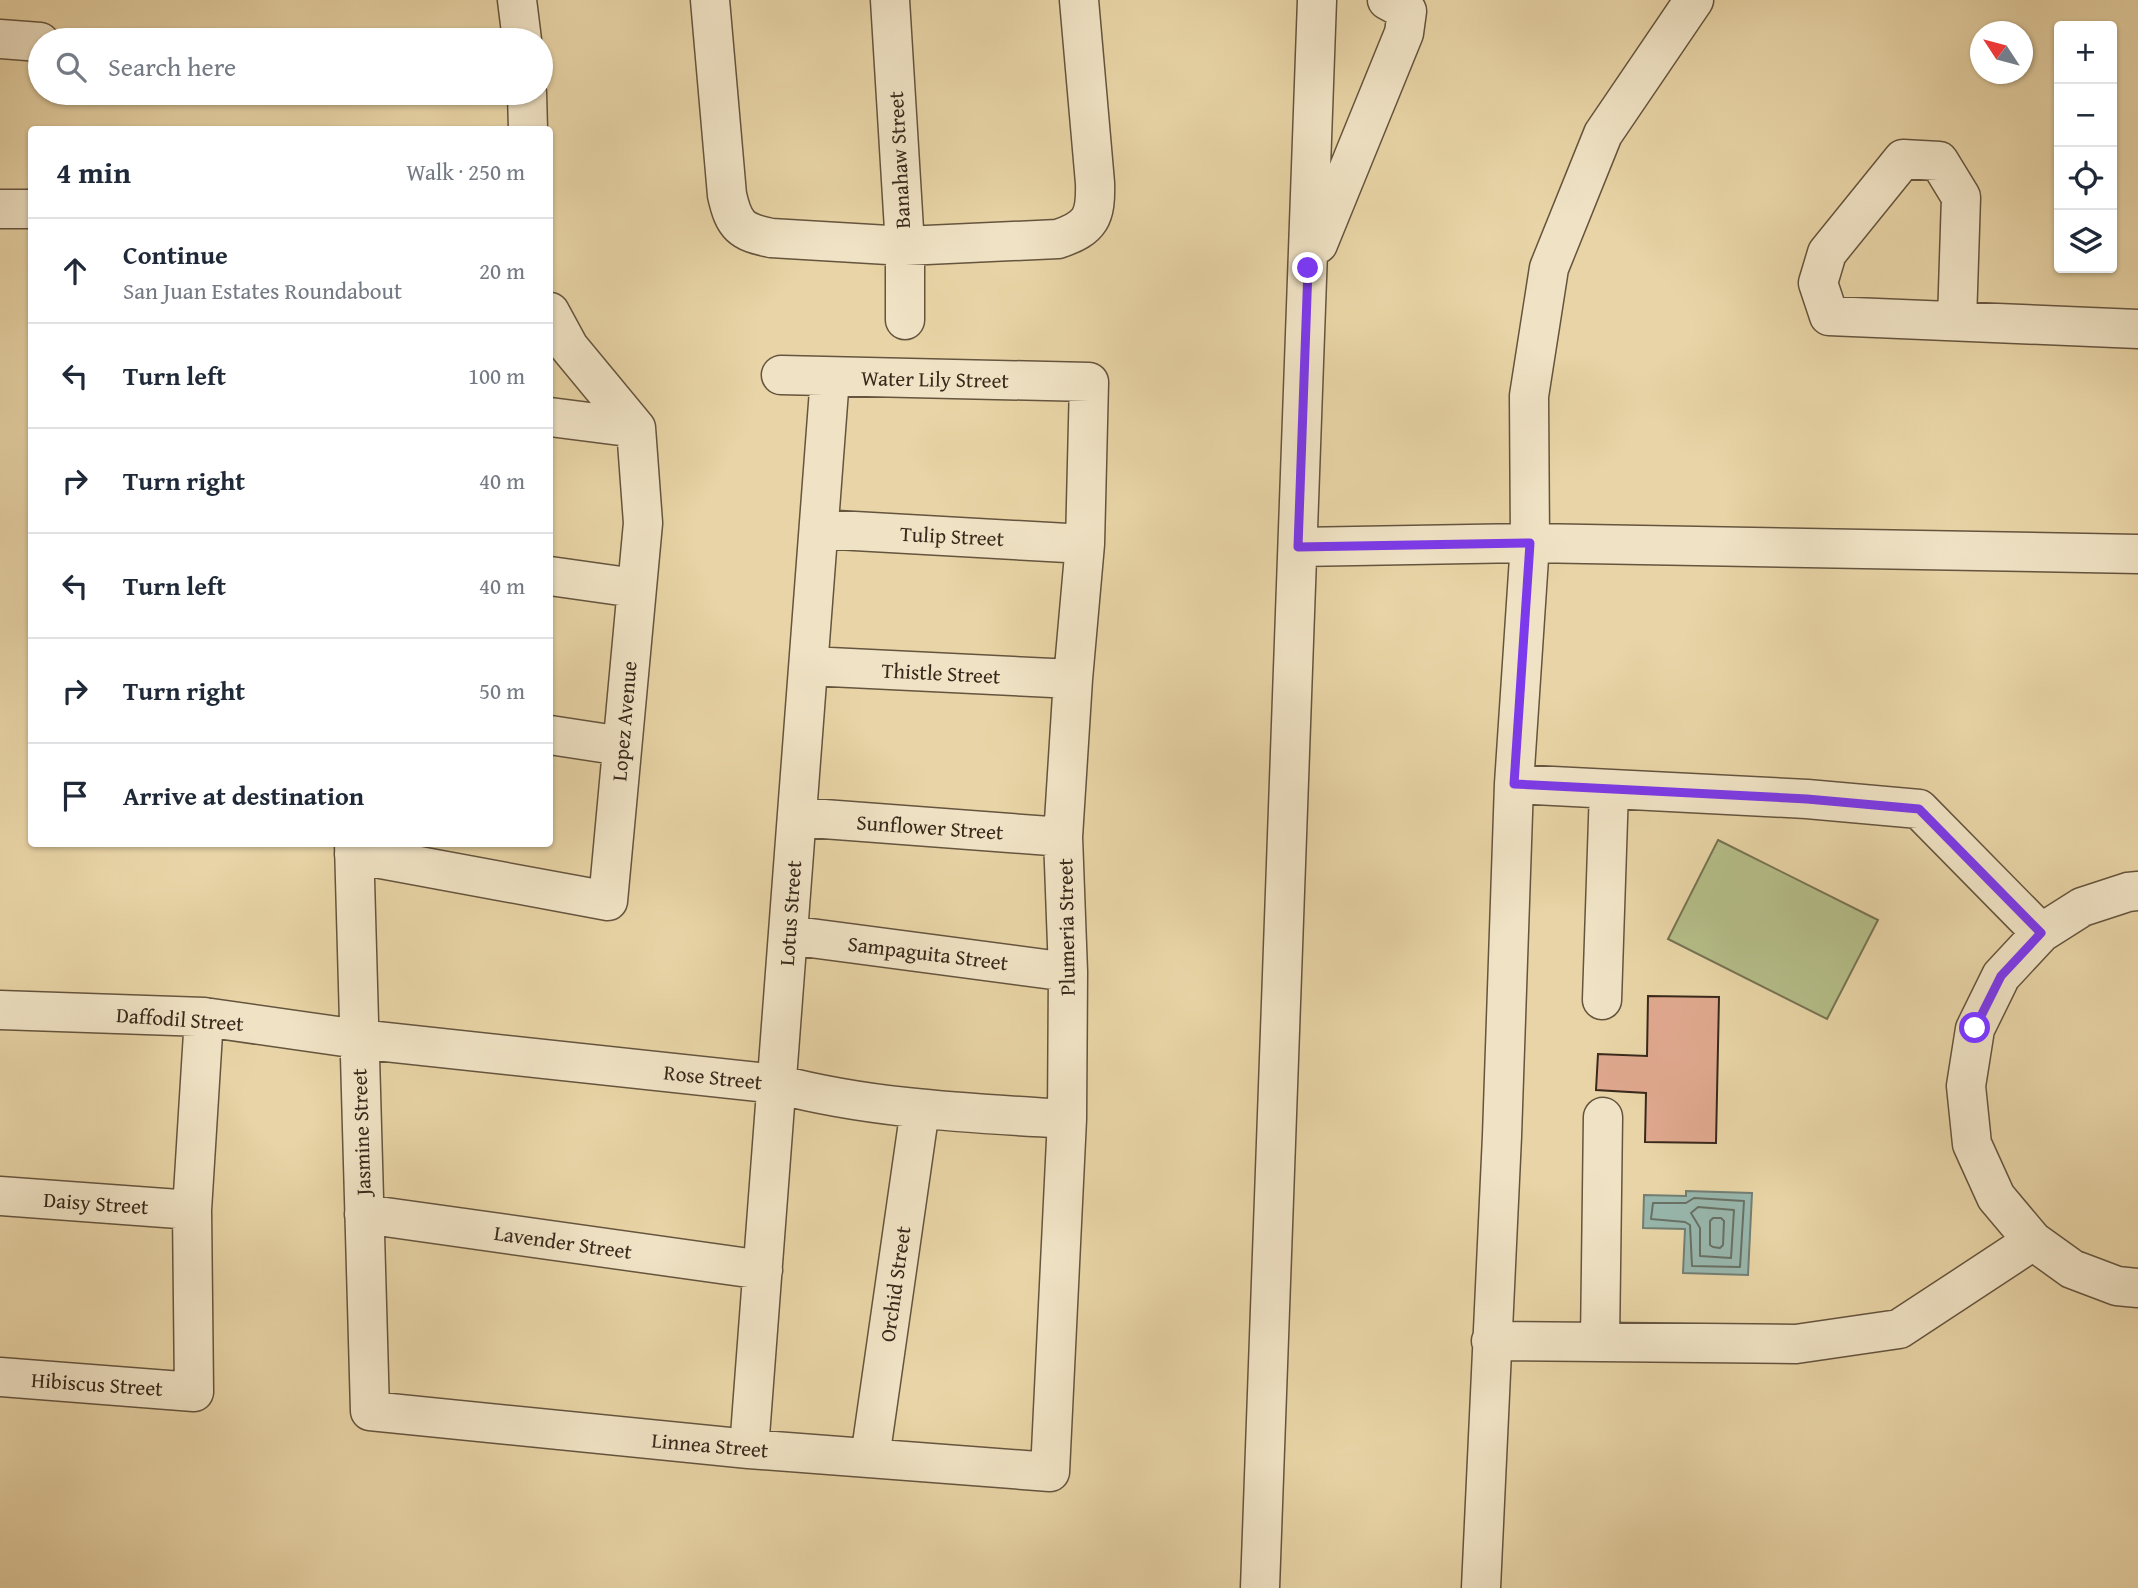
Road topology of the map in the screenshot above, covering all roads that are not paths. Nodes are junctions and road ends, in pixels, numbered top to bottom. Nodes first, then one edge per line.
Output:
1 (517, 0) edge
2 (709, 0) edge
3 (890, 0) edge
4 (1079, 0) edge
5 (1317, 0) edge
6 (1387, 0) edge
7 (1694, 0) edge
8 (520, 28) edge
9 (0, 39) edge
10 (28, 41) edge
11 (527, 105) edge
12 (528, 126) edge
13 (0, 209) edge
14 (28, 209) edge
15 (905, 246) junction
16 (1308, 268) junction
17 (553, 318) edge
18 (905, 320) dead end
19 (1957, 321) junction
20 (2138, 329) edge
21 (781, 375) dead end
22 (830, 377) junction
23 (1089, 382) joint
24 (553, 417) edge
25 (636, 428) junction
26 (819, 528) junction
27 (1530, 543) junction
28 (1085, 544) junction
29 (1298, 547) junction
30 (2138, 554) edge
31 (553, 576) edge
32 (635, 588) junction
33 (808, 666) junction
34 (1073, 679) junction
35 (553, 735) edge
36 (622, 746) junction
37 (1514, 784) junction
38 (1609, 789) junction
39 (797, 817) junction
40 (1063, 837) junction
41 (354, 848) edge
42 (2138, 891) edge
43 (2041, 933) junction
44 (788, 935) junction
45 (1068, 972) junction
46 (1602, 1000) dead end
47 (0, 1010) edge
48 (204, 1017) junction
49 (358, 1039) junction
50 (777, 1084) junction
51 (920, 1109) junction
52 (1603, 1117) dead end
53 (1067, 1119) junction
54 (0, 1196) edge
55 (192, 1210) junction
56 (363, 1214) junction
57 (2033, 1241) junction
58 (763, 1270) junction
59 (2138, 1288) edge
60 (1491, 1341) junction
61 (1600, 1342) junction
62 (0, 1377) edge
63 (370, 1411) joint
64 (749, 1449) junction
65 (870, 1458) junction
66 (1050, 1472) joint
67 (1260, 1588) edge
68 (1481, 1588) edge

1 - 8 street
2 - 15 street
3 - 15 street, Banahaw Street
4 - 15 street
5 - 16 street
6 - 16 street
7 - 27 street
9 - 10 street
11 - 12 street
13 - 14 street
15 - 18 street, Banahaw Street
16 - 29 street
17 - 25 street
19 - 19 street
19 - 20 street
21 - 22 street, Water Lily Street
22 - 23 street, Water Lily Street
22 - 26 street, Lotus Street
23 - 28 street, Plumeria Street
24 - 25 street
25 - 32 street, Lopez Avenue
26 - 28 street, Tulip Street
26 - 33 street, Lotus Street
27 - 29 street
27 - 30 street
27 - 37 street
28 - 34 street, Plumeria Street
29 - 67 street
31 - 32 street
32 - 36 street, Lopez Avenue
33 - 34 street, Thistle Street
33 - 39 street, Lotus Street
34 - 40 street, Plumeria Street
35 - 36 street
36 - 41 street, Lopez Avenue
37 - 38 street
37 - 60 street
38 - 43 street
38 - 46 street
39 - 40 street, Sunflower Street
39 - 44 street, Lotus Street
40 - 45 street, Plumeria Street
41 - 49 street, Jasmine Street
42 - 43 street
43 - 57 street
44 - 45 street, Sampaguita Street
44 - 50 street, Lotus Street
45 - 53 street, Plumeria Street
47 - 48 street, Daffodil Street
48 - 49 street, Daffodil Street
48 - 55 street
49 - 50 street, Rose Street
49 - 56 street, Jasmine Street
50 - 51 street, Rose Street
50 - 58 street, Lotus Street
51 - 53 street, Rose Street
51 - 65 street, Orchid Street
52 - 61 street
53 - 66 street, Plumeria Street
54 - 55 street, Daisy Street
55 - 62 street, Hibiscus Street
56 - 58 street, Lavender Street
56 - 63 street, Jasmine Street
57 - 59 street
57 - 61 street
58 - 64 street, Lotus Street
60 - 61 street
60 - 68 street
63 - 64 street, Linnea Street
64 - 65 street, Linnea Street
65 - 66 street, Linnea Street

